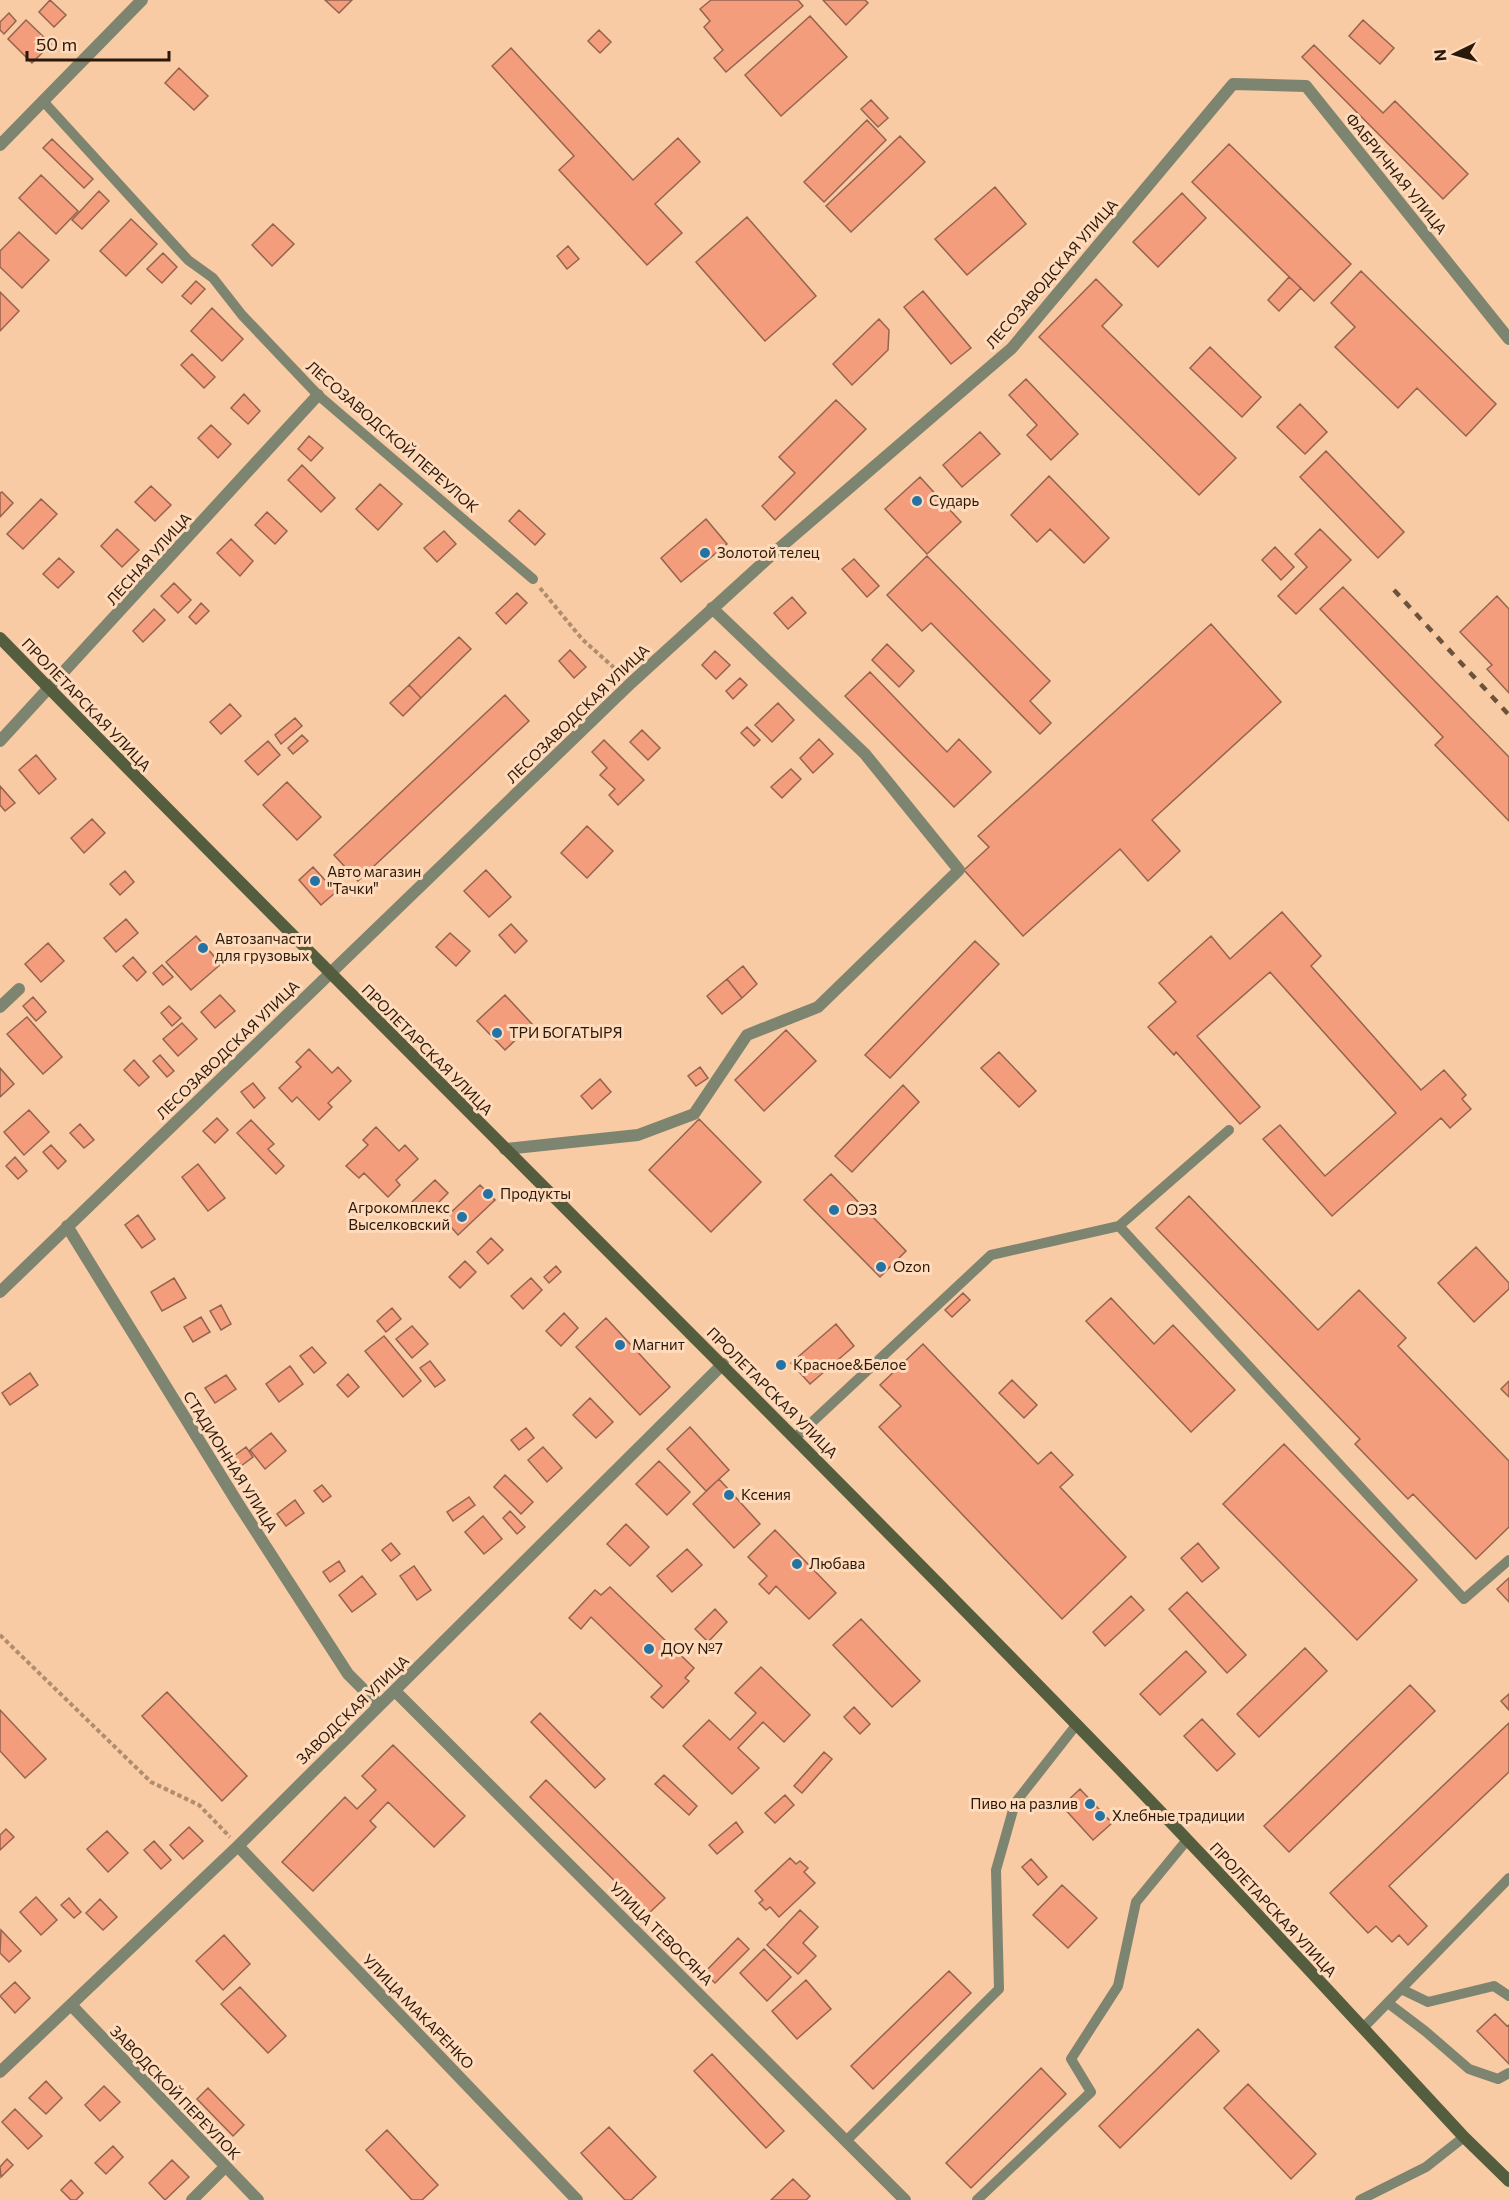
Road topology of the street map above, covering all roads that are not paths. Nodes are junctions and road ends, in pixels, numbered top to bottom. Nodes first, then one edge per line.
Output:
1 (142, 0) edge
2 (1233, 84) joint
3 (43, 101) junction
4 (0, 145) edge
5 (1509, 339) edge
6 (318, 395) junction
7 (532, 579) road end
8 (712, 608) junction
9 (0, 638) edge
10 (50, 689) junction
11 (0, 741) edge
12 (329, 974) junction
13 (19, 989) dead end
14 (0, 1008) edge
15 (1229, 1130) dead end
16 (505, 1149) junction
17 (67, 1226) junction
18 (1119, 1226) junction
19 (0, 1292) edge
20 (723, 1365) junction
21 (795, 1438) junction
22 (1509, 1560) edge
23 (395, 1690) junction
24 (379, 1705) junction
25 (1077, 1724) junction
26 (1187, 1840) junction
27 (238, 1845) junction
28 (1509, 1878) edge
29 (1401, 1989) junction
30 (1509, 1996) edge
31 (1388, 2003) junction
32 (71, 2005) junction
33 (1363, 2028) junction
34 (0, 2072) edge
35 (1509, 2073) edge
36 (1464, 2137) junction
37 (847, 2140) junction
38 (225, 2167) junction
39 (1509, 2181) edge
40 (192, 2200) edge
41 (258, 2200) edge
42 (577, 2200) edge
43 (905, 2200) edge
44 (977, 2200) edge
45 (1360, 2200) edge

1 - 3 street
2 - 5 street, ФАБРИЧНАЯ УЛИЦА
2 - 8 street, ЛЕСОЗАВОДСКАЯ УЛИЦА
3 - 4 street
3 - 6 lane, ЛЕСОЗАВОДСКОЙ ПЕРЕУЛОК
6 - 7 lane, ЛЕСОЗАВОДСКОЙ ПЕРЕУЛОК
6 - 10 street, ЛЕСНАЯ УЛИЦА
8 - 12 street, ЛЕСОЗАВОДСКАЯ УЛИЦА
8 - 16 street
9 - 10 street, ПРОЛЕТАРСКАЯ УЛИЦА
10 - 11 street, ЛЕСНАЯ УЛИЦА
10 - 12 street, ПРОЛЕТАРСКАЯ УЛИЦА
12 - 16 street, ПРОЛЕТАРСКАЯ УЛИЦА
12 - 17 street, ЛЕСОЗАВОДСКАЯ УЛИЦА
13 - 14 street
15 - 18 lane
16 - 20 street, ПРОЛЕТАРСКАЯ УЛИЦА
17 - 19 street, ЛЕСОЗАВОДСКАЯ УЛИЦА
17 - 24 street, СТАДИОННАЯ УЛИЦА
18 - 21 lane
18 - 22 lane
20 - 21 street, ПРОЛЕТАРСКАЯ УЛИЦА
20 - 23 street, ЗАВОДСКАЯ УЛИЦА
21 - 25 street, ПРОЛЕТАРСКАЯ УЛИЦА
23 - 24 street, ЗАВОДСКАЯ УЛИЦА
23 - 37 street, УЛИЦА ТЕВОСЯНА
24 - 27 street, ЗАВОДСКАЯ УЛИЦА
25 - 26 street, ПРОЛЕТАРСКАЯ УЛИЦА
25 - 37 lane
26 - 33 street, ПРОЛЕТАРСКАЯ УЛИЦА
26 - 44 lane
27 - 32 street, ЗАВОДСКАЯ УЛИЦА
27 - 42 street, УЛИЦА МАКАРЕНКО
28 - 29 lane
29 - 30 lane
29 - 31 lane
31 - 33 lane
31 - 35 lane
32 - 34 street, ЗАВОДСКАЯ УЛИЦА
32 - 38 street, ЗАВОДСКОЙ ПЕРЕУЛОК
33 - 36 street, ПРОЛЕТАРСКАЯ УЛИЦА
36 - 39 street, ПРОЛЕТАРСКАЯ УЛИЦА
36 - 45 lane
37 - 43 street, УЛИЦА ТЕВОСЯНА
38 - 40 street
38 - 41 street, ЗАВОДСКОЙ ПЕРЕУЛОК

